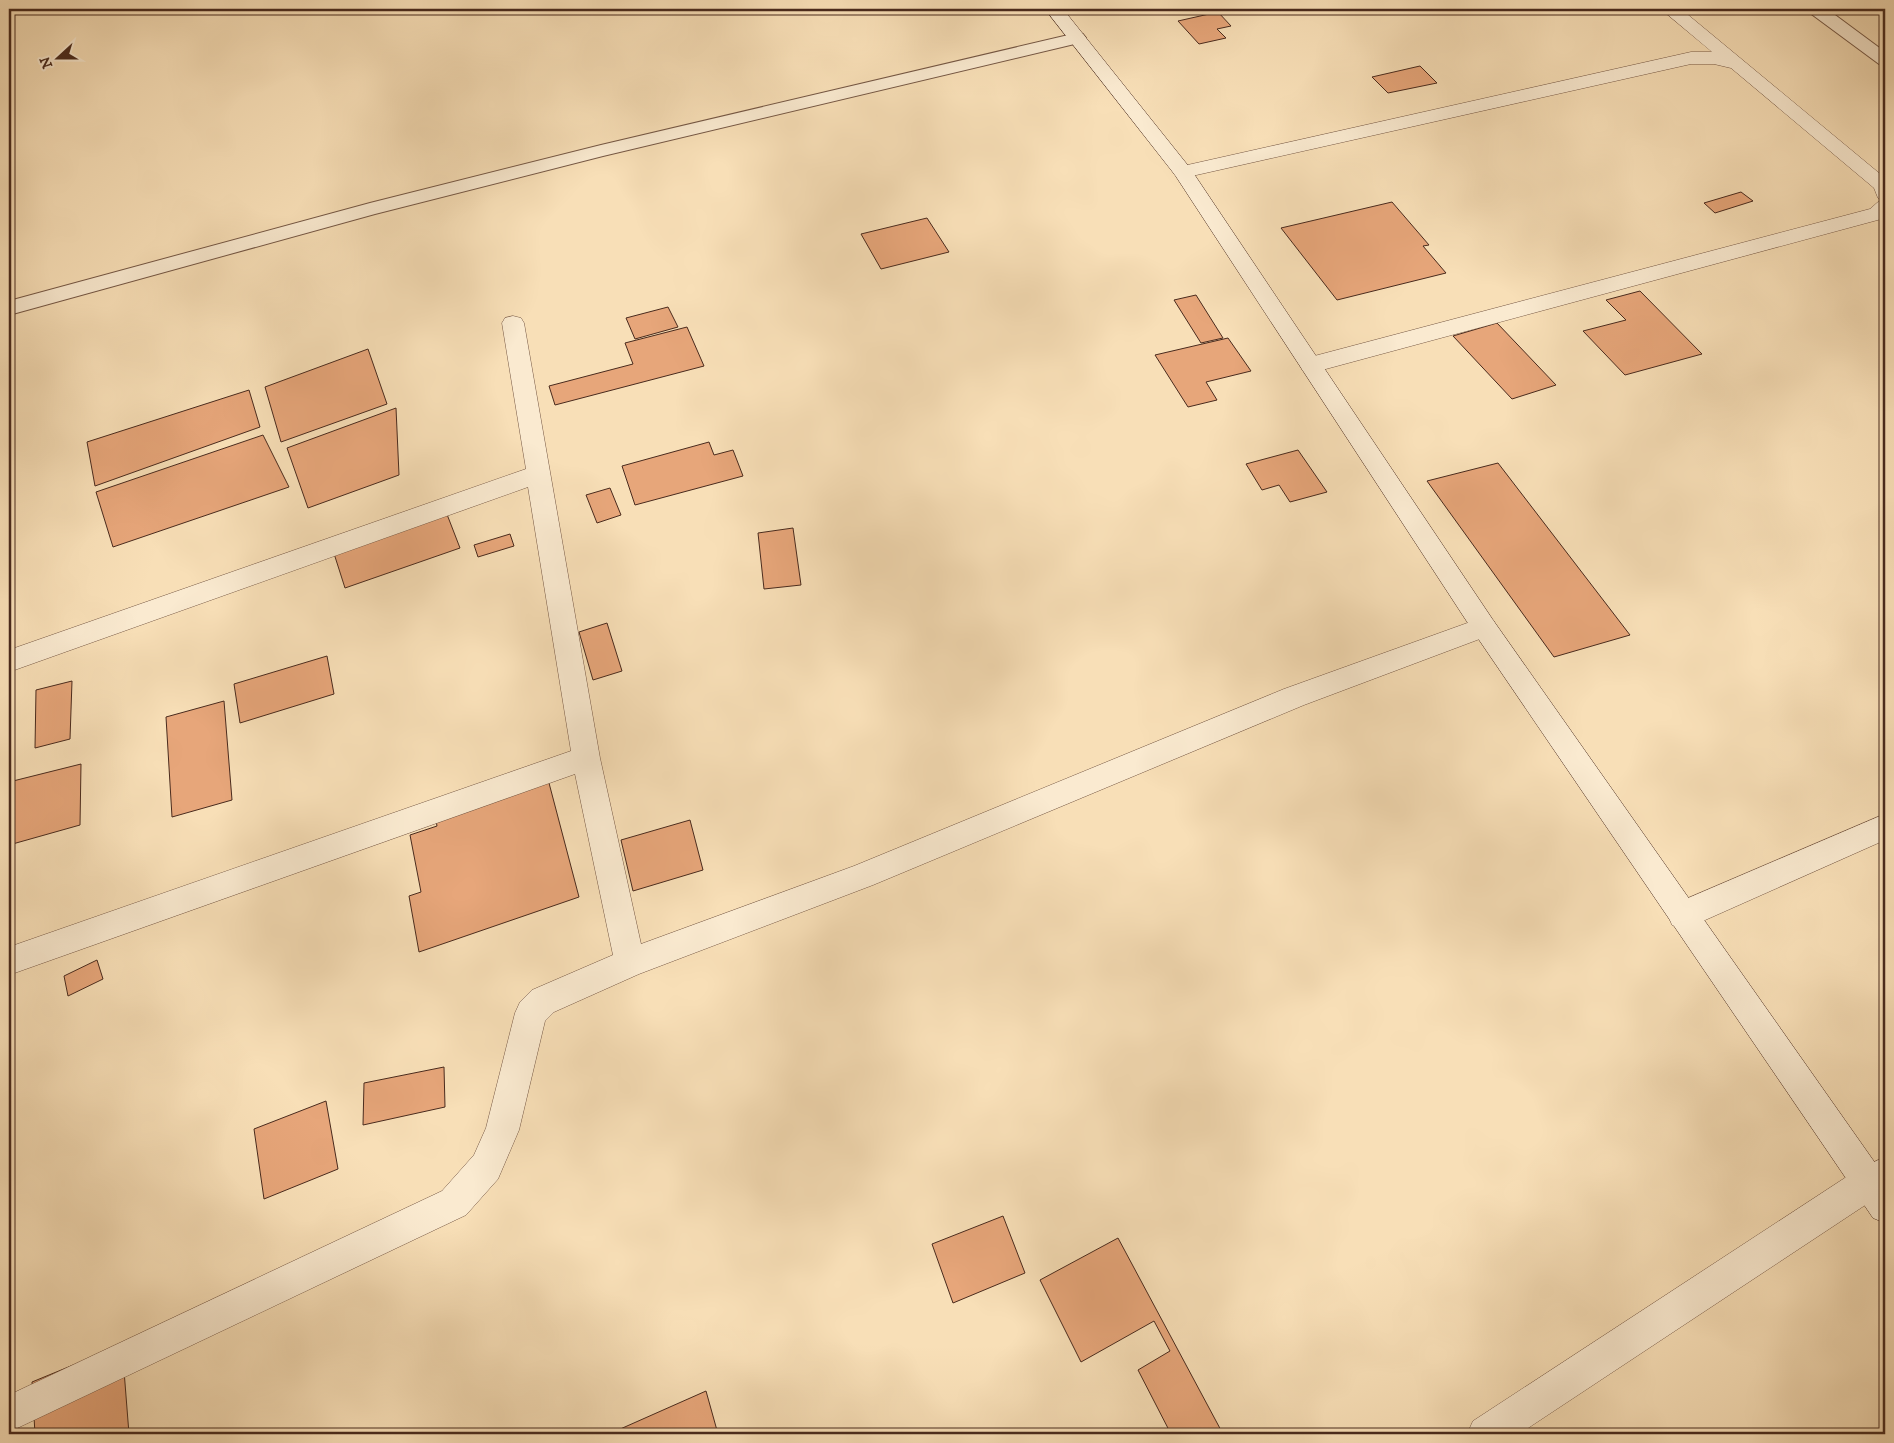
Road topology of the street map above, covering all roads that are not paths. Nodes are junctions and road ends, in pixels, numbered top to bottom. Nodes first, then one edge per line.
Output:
1 (1054, 9) edge
2 (1670, 9) edge
3 (1816, 9) edge
4 (1077, 38) junction
5 (1885, 60) edge
6 (1738, 64) junction
7 (1183, 172) junction
8 (1885, 194) edge
9 (1885, 206) edge
10 (9, 308) edge
11 (513, 323) dead end
12 (1311, 365) junction
13 (539, 474) junction
14 (1484, 627) junction
15 (9, 661) edge
16 (586, 758) junction
17 (1885, 827) edge
18 (1683, 915) junction
19 (9, 961) edge
20 (630, 963) junction
21 (1880, 1187) edge
22 (9, 1414) edge
23 (1486, 1434) edge

1 - 4 street
2 - 6 street
3 - 5 lane
4 - 7 street
4 - 10 lane
6 - 7 street
6 - 8 street
7 - 12 street
9 - 12 street
11 - 13 street
12 - 14 street
13 - 15 street
13 - 16 street
14 - 18 street
14 - 20 street
16 - 19 street
16 - 20 street
17 - 18 street
18 - 21 street
20 - 22 street
21 - 23 street

